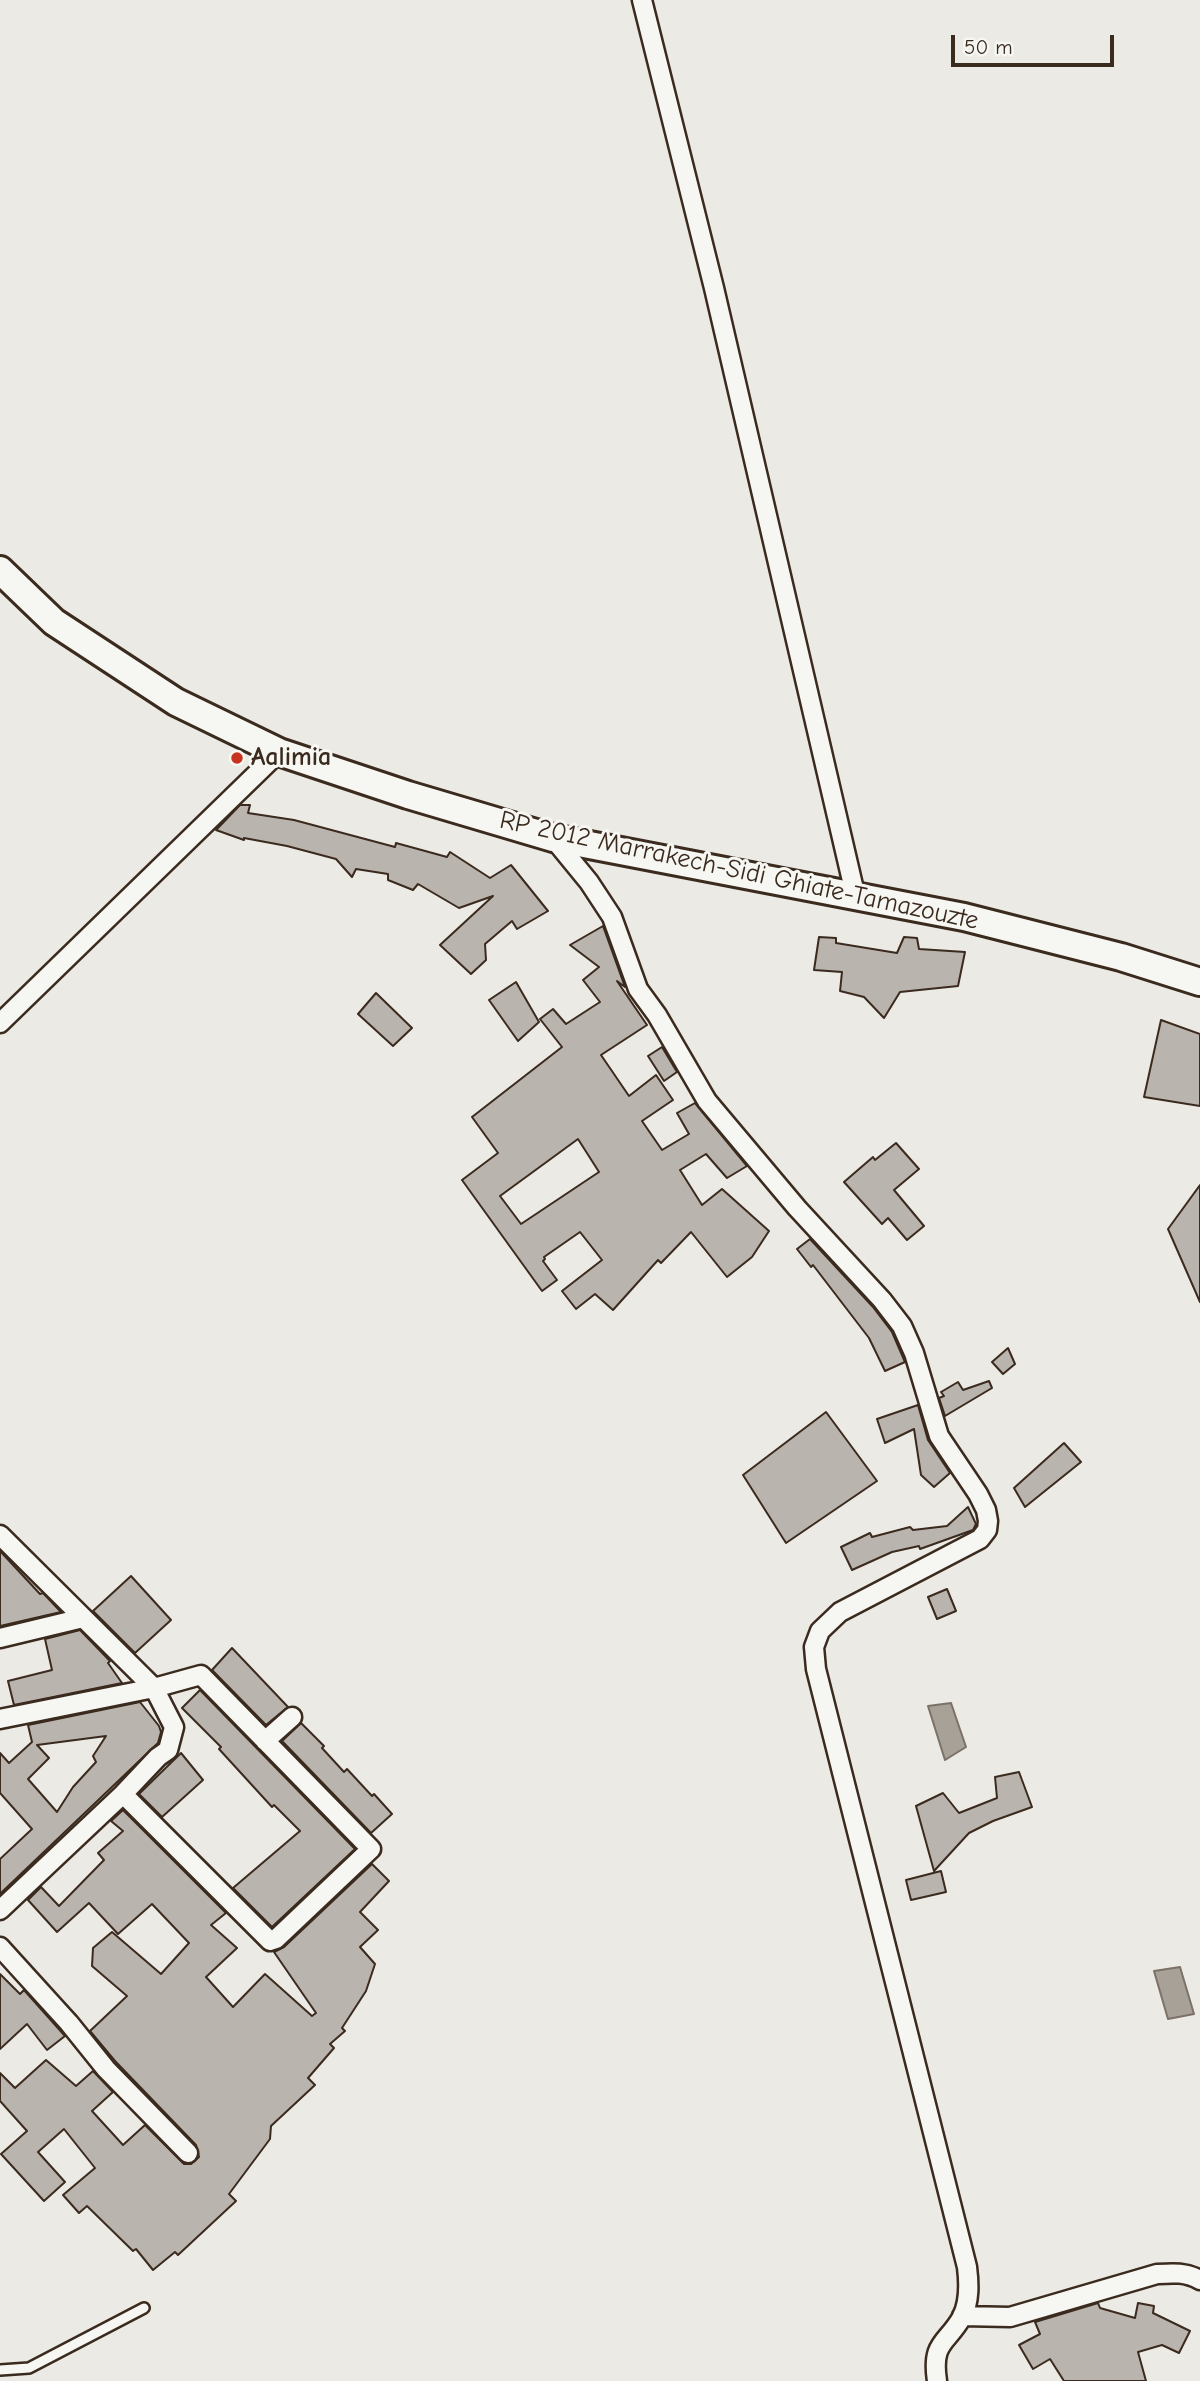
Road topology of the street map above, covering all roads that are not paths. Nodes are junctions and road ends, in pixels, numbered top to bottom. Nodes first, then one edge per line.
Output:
1 (642, 0) edge
2 (0, 570) edge
3 (279, 752) junction
4 (553, 838) junction
5 (856, 898) junction
6 (1200, 982) edge
7 (0, 1023) edge
8 (3, 1541) edge
9 (83, 1618) junction
10 (0, 1638) edge
11 (154, 1688) junction
12 (292, 1717) dead end
13 (0, 1719) edge
14 (265, 1741) junction
15 (123, 1794) junction
16 (0, 1910) edge
17 (0, 1947) edge
18 (188, 2153) dead end
19 (1200, 2280) edge
20 (144, 2308) dead end
21 (962, 2316) junction
22 (0, 2370) edge
23 (937, 2381) edge

1 - 5 street
2 - 3 street, RP 2012 Marrakech-Sidi Ghiate-Tamazouzte
3 - 4 street, RP 2012 Marrakech-Sidi Ghiate-Tamazouzte
3 - 7 street
4 - 5 street, RP 2012 Marrakech-Sidi Ghiate-Tamazouzte
4 - 21 street
5 - 6 street, RP 2012 Marrakech-Sidi Ghiate-Tamazouzte
8 - 9 street
9 - 10 street
9 - 11 street
11 - 13 street
11 - 14 street
11 - 15 street
12 - 14 street
14 - 15 street
15 - 16 street
17 - 18 street
19 - 21 street
20 - 22 lane
21 - 23 street

